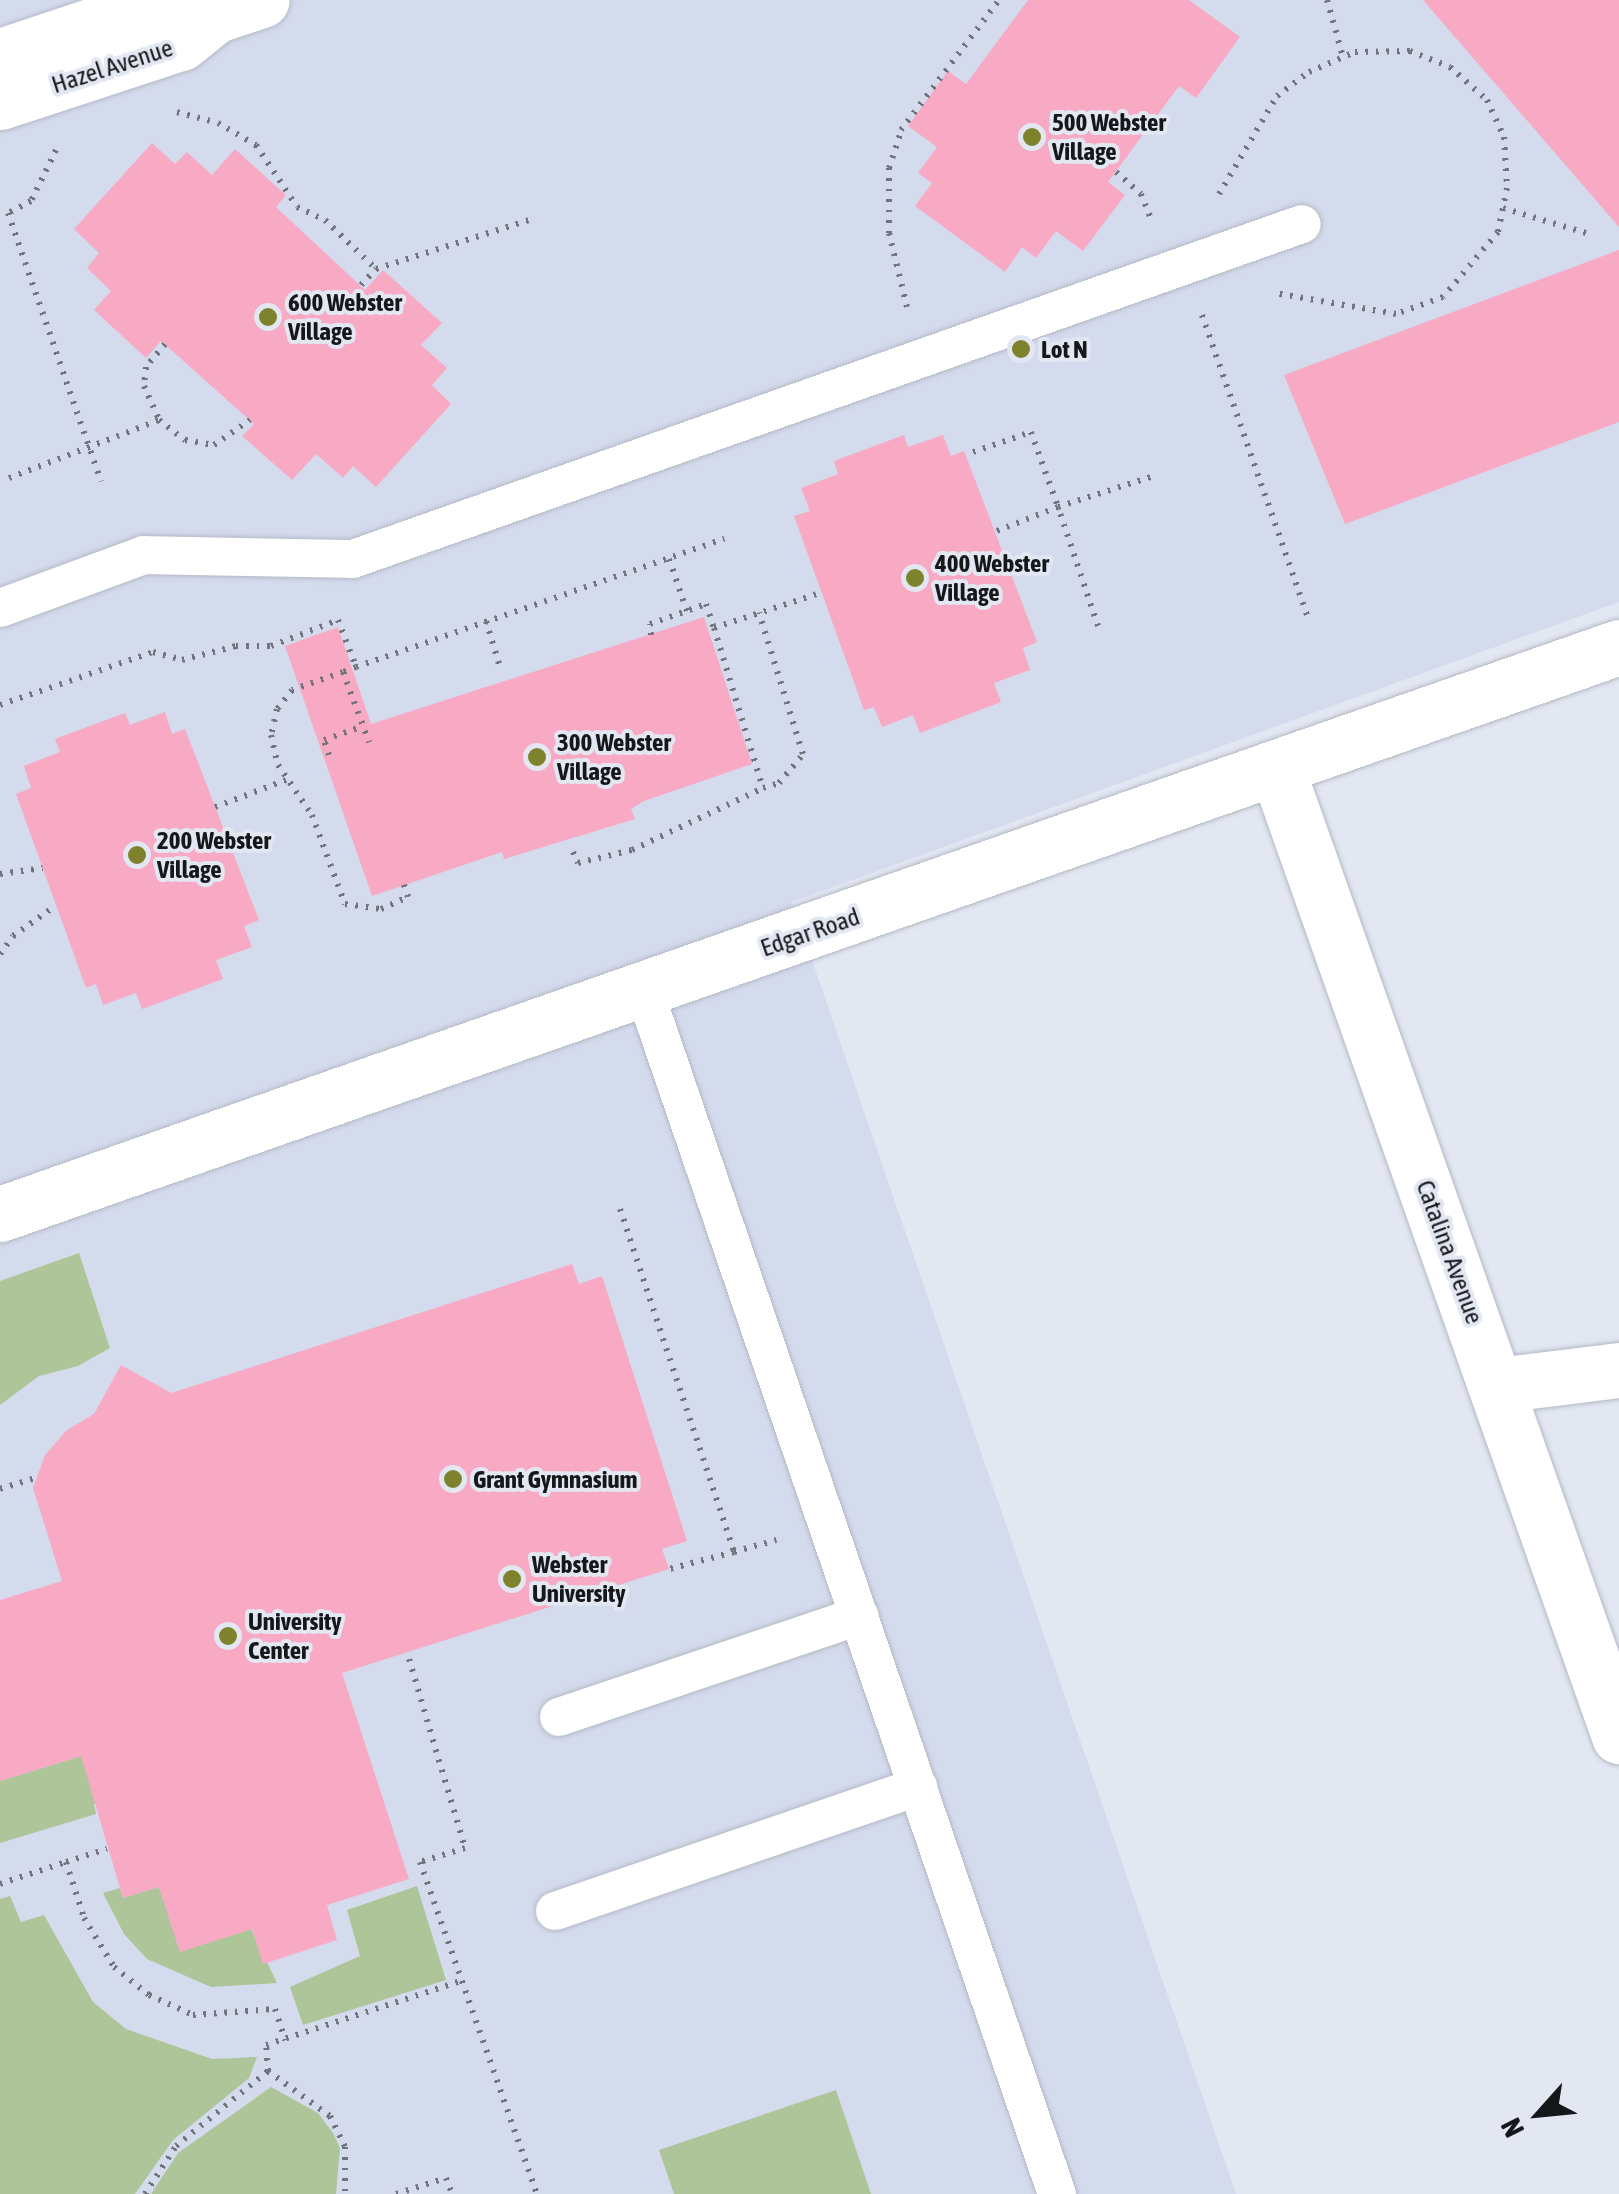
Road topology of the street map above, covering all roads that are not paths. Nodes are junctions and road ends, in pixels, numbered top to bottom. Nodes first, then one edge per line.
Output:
1 (239, 8) edge
2 (0, 56) edge
3 (0, 102) edge
4 (1302, 224) dead end
5 (0, 608) edge
6 (1619, 647) edge
7 (1277, 769) junction
8 (644, 990) junction
9 (0, 1214) edge
10 (1619, 1370) edge
11 (1498, 1385) junction
12 (859, 1616) junction
13 (560, 1717) dead end
14 (1619, 1736) edge
15 (918, 1787) junction
16 (555, 1911) dead end
17 (1057, 2194) edge

1 - 2 street, Hazel Avenue
1 - 3 street, Hazel Avenue
4 - 5 lane
6 - 7 street, Edgar Road
7 - 8 street, Edgar Road
7 - 11 street, Catalina Avenue
8 - 9 street, Edgar Road
8 - 12 lane
10 - 11 street
11 - 14 street, Catalina Avenue
12 - 13 lane
12 - 15 lane
15 - 16 lane
15 - 17 lane

